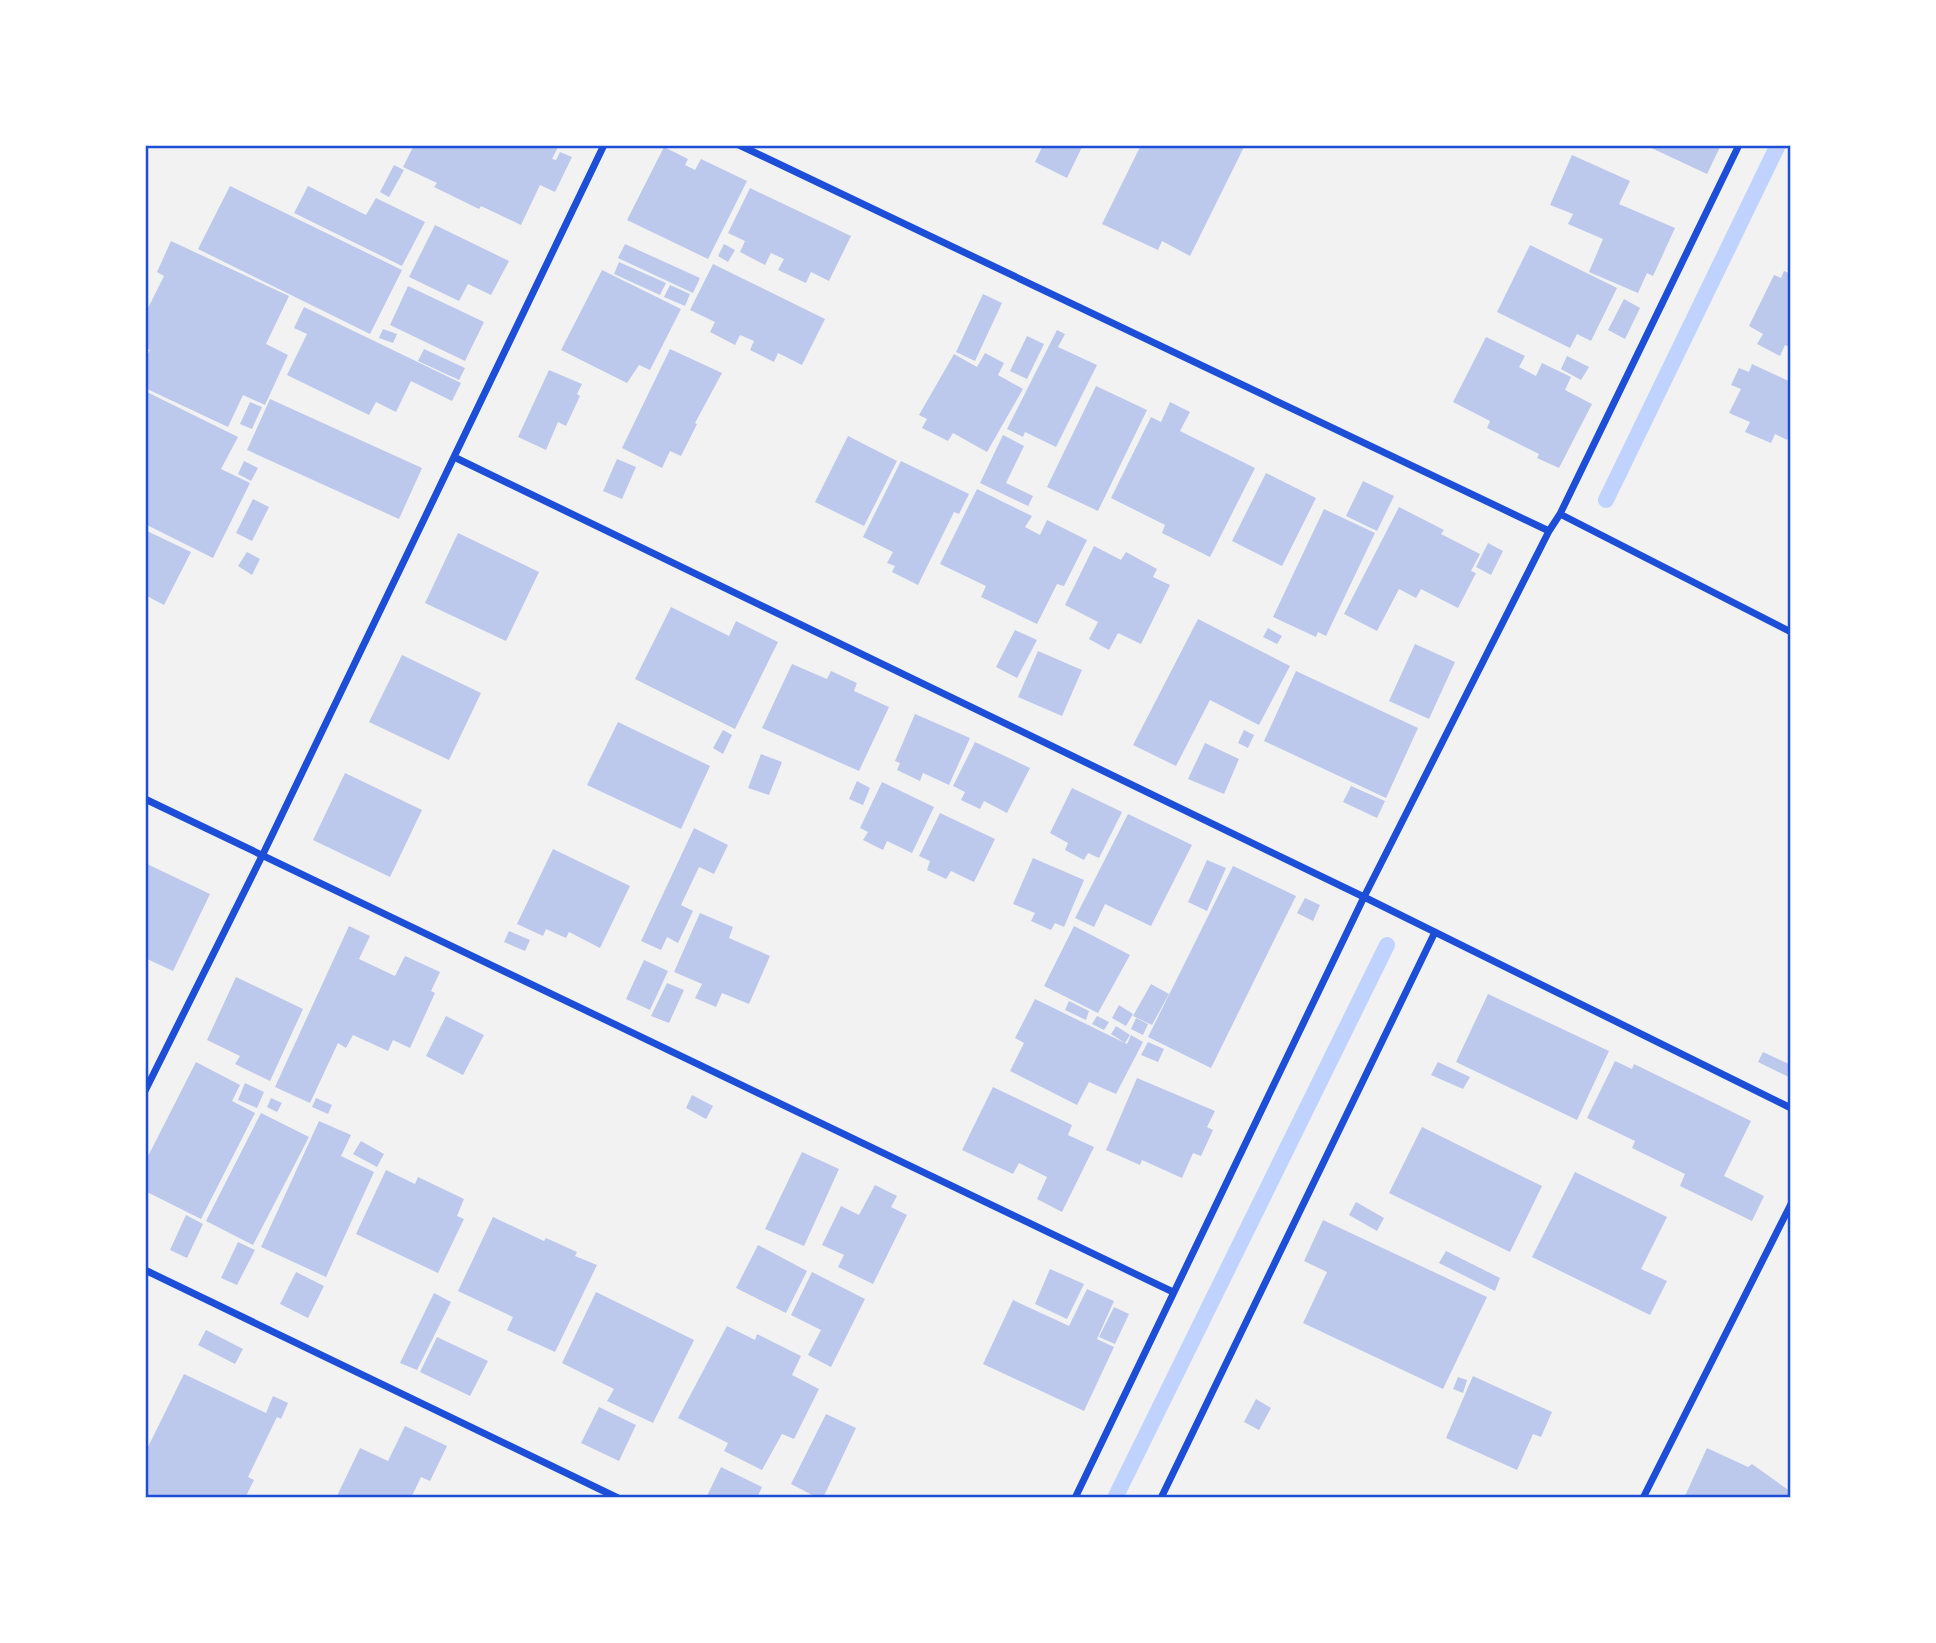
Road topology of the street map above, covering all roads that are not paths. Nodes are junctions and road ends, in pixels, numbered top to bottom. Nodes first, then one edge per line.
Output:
1 (604, 145) edge
2 (739, 145) edge
3 (1739, 145) edge
4 (454, 457) junction
5 (1560, 514) junction
6 (1549, 531) junction
7 (1791, 632) edge
8 (145, 799) edge
9 (263, 854) junction
10 (1364, 897) junction
11 (1435, 932) junction
12 (145, 1091) edge
13 (1791, 1108) edge
14 (1791, 1204) edge
15 (145, 1270) edge
16 (1173, 1292) junction
17 (618, 1498) edge
18 (1075, 1498) edge
19 (1161, 1498) edge
20 (1643, 1498) edge

1 - 4 street
2 - 6 street
3 - 5 street
4 - 9 street
4 - 10 street
5 - 6 street
5 - 7 street
6 - 10 street
8 - 9 street
9 - 12 street
9 - 16 street
10 - 11 street
10 - 16 street
11 - 13 street
11 - 19 street
14 - 20 street
15 - 17 street
16 - 18 street

